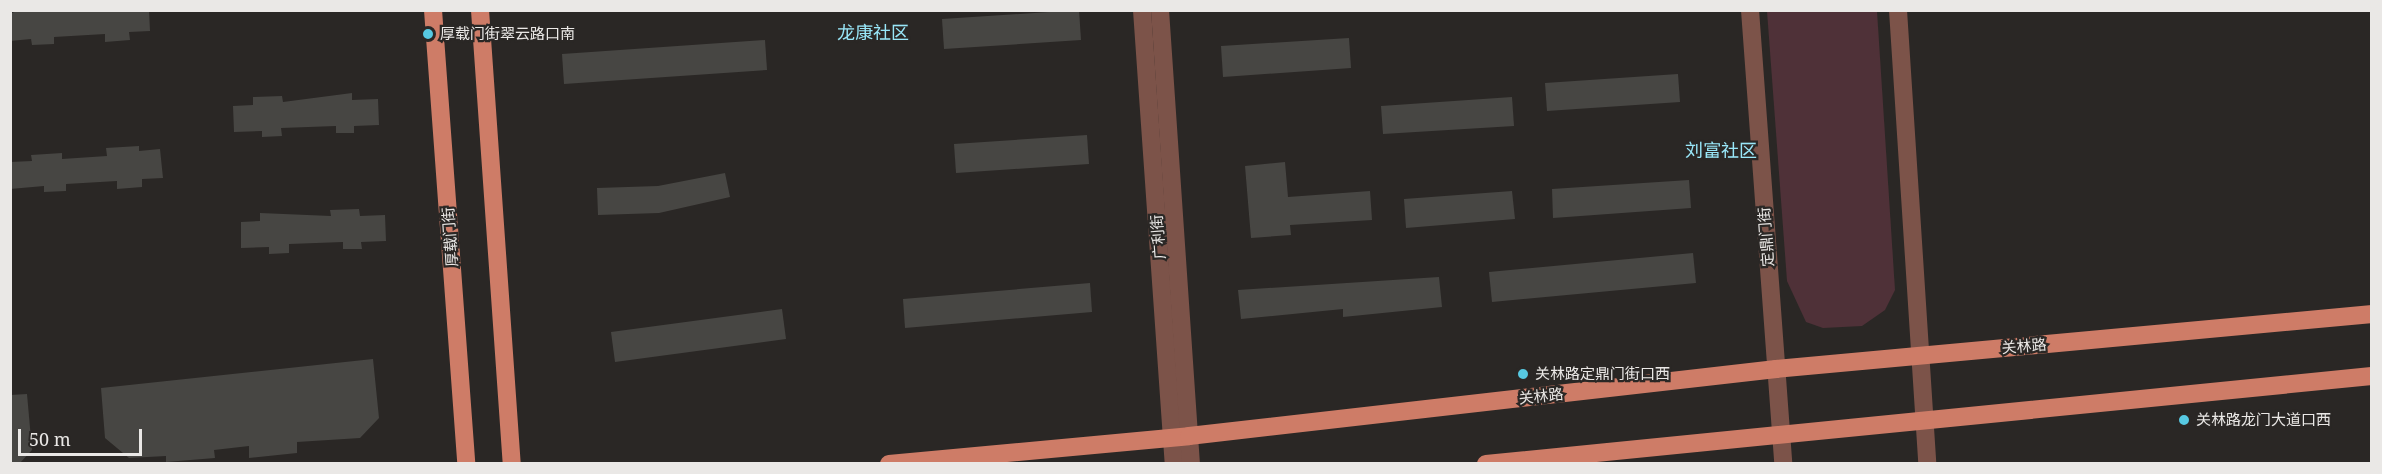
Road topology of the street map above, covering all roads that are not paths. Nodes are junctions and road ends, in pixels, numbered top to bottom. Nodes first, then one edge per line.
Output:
1 (434, 10) edge
2 (480, 10) edge
3 (1142, 10) edge
4 (1160, 10) edge
5 (1750, 10) edge
6 (1899, 10) edge
7 (2372, 314) edge
8 (1919, 356) junction
9 (1776, 369) junction
10 (2372, 376) edge
11 (1924, 422) junction
12 (1781, 436) junction
13 (1180, 437) junction
14 (466, 464) edge
15 (512, 464) edge
16 (889, 464) edge
17 (1174, 464) edge
18 (1191, 464) edge
19 (1486, 464) edge
20 (1783, 464) edge
21 (1927, 464) edge

1 - 14 main road, 厚载门街
2 - 15 main road
3 - 13 street, 广利街
4 - 13 street, 广利街
5 - 9 street, 定鼎门街
6 - 8 street
7 - 8 main road, 关林路
8 - 9 main road, 关林路
8 - 11 street
9 - 12 street, 定鼎门街
9 - 13 main road, 关林路
10 - 11 main road
11 - 12 main road
11 - 21 street
12 - 19 main road
12 - 20 street, 定鼎门街
13 - 16 main road, 关林路
13 - 17 street, 广利街
13 - 18 street, 广利街

